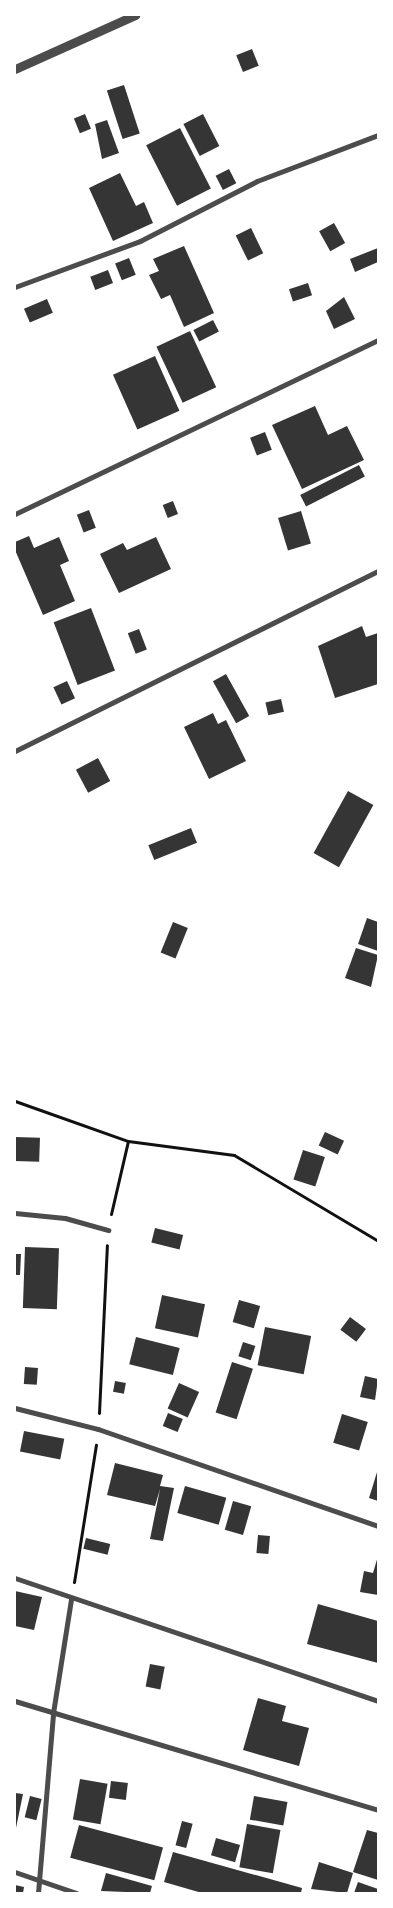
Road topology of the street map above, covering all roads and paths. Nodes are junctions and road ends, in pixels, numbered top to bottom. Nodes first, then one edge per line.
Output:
1 (135, 15) edge
2 (15, 69) edge
3 (378, 135) edge
4 (15, 287) edge
5 (378, 340) edge
6 (15, 514) edge
7 (378, 570) edge
8 (15, 752) edge
9 (15, 1101) edge
10 (128, 1141) junction
11 (15, 1213) edge
12 (108, 1230) junction
13 (378, 1241) edge
14 (15, 1408) edge
15 (98, 1429) junction
16 (378, 1526) edge
17 (15, 1578) edge
18 (71, 1599) junction
19 (15, 1701) edge
20 (378, 1701) edge
21 (53, 1712) junction
22 (378, 1810) edge
23 (15, 1872) edge
24 (39, 1880) junction
25 (38, 1893) edge
26 (76, 1893) edge

1 - 2 street
3 - 4 street
5 - 6 street
7 - 8 street
9 - 10 path
10 - 12 path
10 - 13 path
11 - 12 street
12 - 15 path
14 - 15 street
15 - 16 street
15 - 18 path
17 - 18 street
18 - 20 street
18 - 21 street
19 - 21 street
21 - 22 street
21 - 24 street
23 - 24 street
24 - 25 street
24 - 26 street

